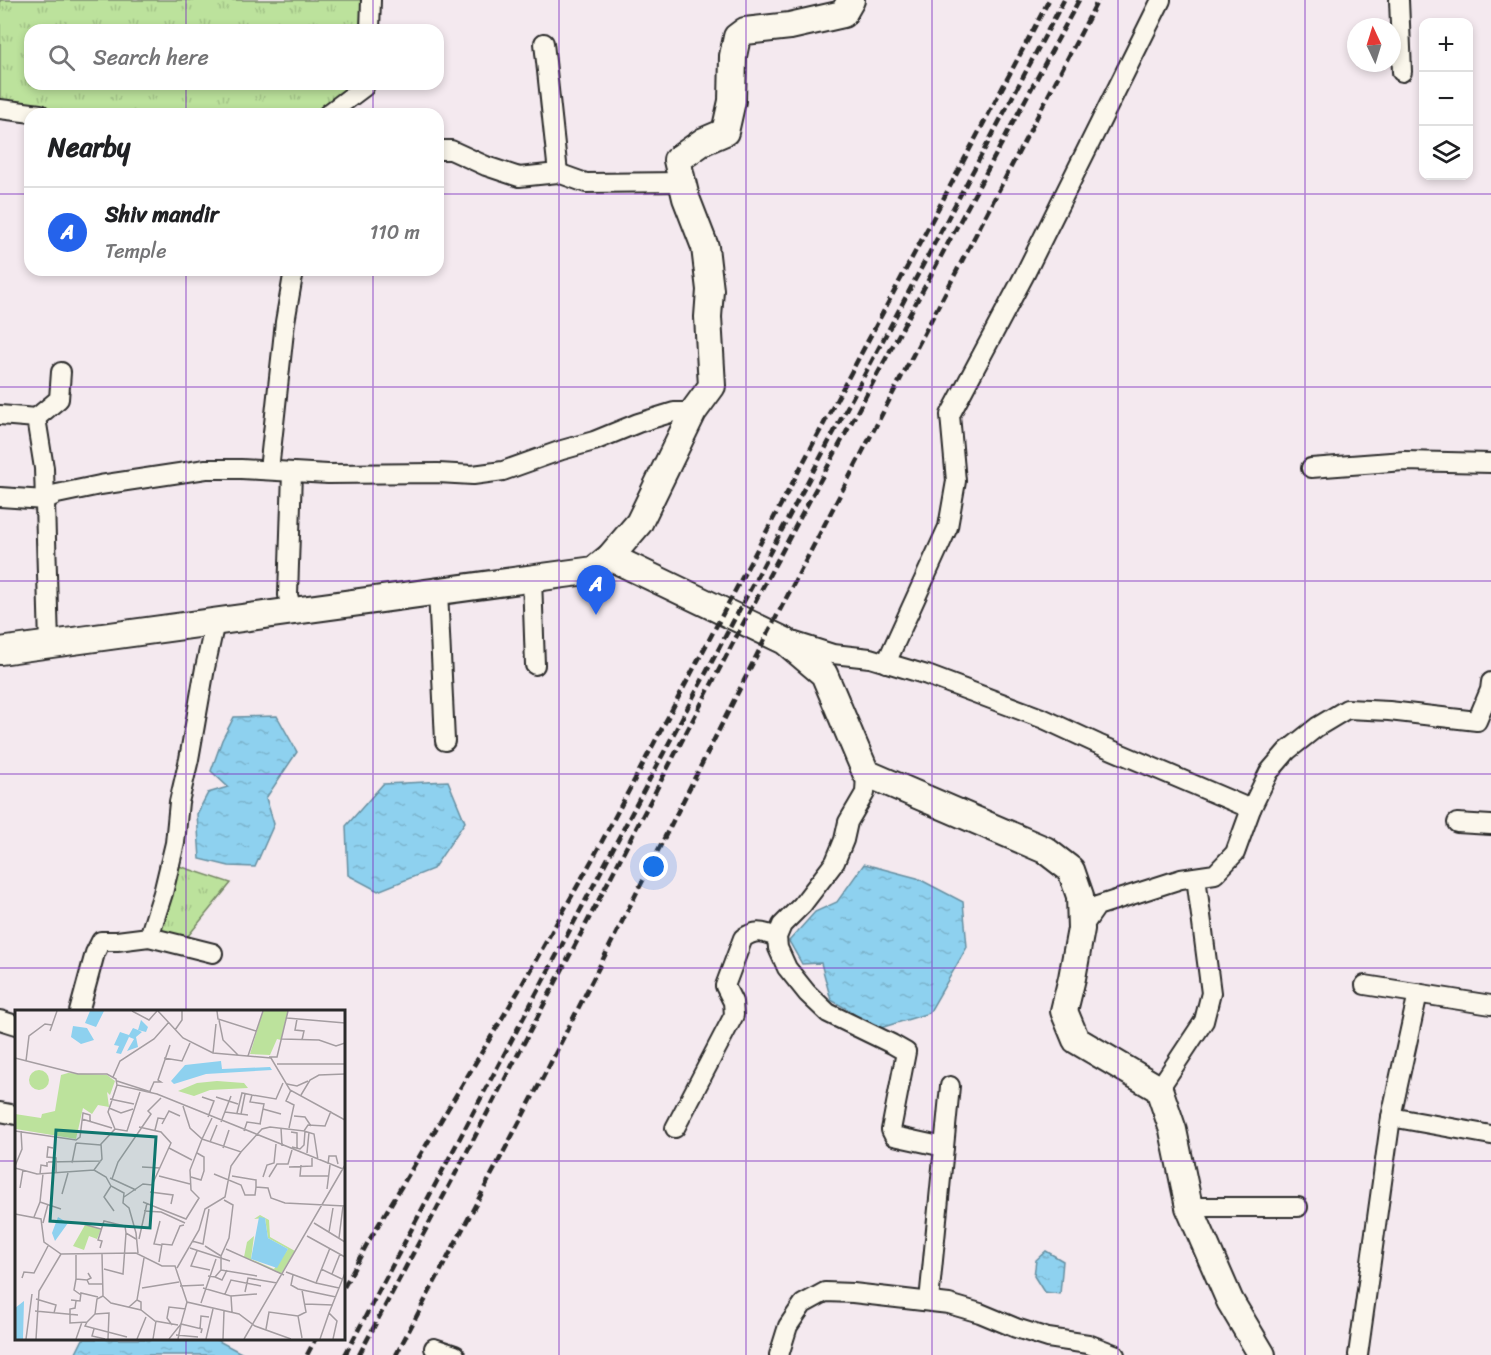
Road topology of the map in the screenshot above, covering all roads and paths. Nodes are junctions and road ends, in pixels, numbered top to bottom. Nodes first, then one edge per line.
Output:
1 (371, 0) edge
2 (851, 0) edge
3 (1161, 0) edge
4 (1399, 0) edge
5 (370, 24) edge
6 (544, 43) dead end
7 (1402, 72) dead end
8 (360, 90) edge
9 (336, 108) edge
10 (0, 109) edge
11 (24, 112) edge
12 (444, 150) edge
13 (558, 173) junction
14 (682, 182) junction
15 (293, 276) edge
16 (61, 372) dead end
17 (693, 412) junction
18 (0, 415) edge
19 (36, 418) junction
20 (1491, 463) edge
21 (1311, 468) dead end
22 (269, 470) junction
23 (292, 473) junction
24 (0, 497) edge
25 (45, 500) junction
26 (610, 557) junction
27 (532, 578) junction
28 (438, 591) junction
29 (292, 611) junction
30 (215, 622) junction
31 (768, 633) junction
32 (48, 644) junction
33 (0, 651) edge
34 (886, 663) junction
35 (536, 665) dead end
36 (1491, 682) edge
37 (1484, 721) edge
38 (445, 741) dead end
39 (866, 773) junction
40 (1251, 809) junction
41 (1457, 823) dead end
42 (1491, 825) edge
43 (1196, 877) junction
44 (1081, 930) junction
45 (149, 937) junction
46 (777, 937) junction
47 (213, 953) dead end
48 (1365, 985) dead end
49 (1418, 993) junction
50 (1491, 1005) edge
51 (79, 1010) edge
52 (0, 1020) edge
53 (15, 1025) edge
54 (950, 1086) dead end
55 (1159, 1089) junction
56 (0, 1112) edge
57 (15, 1115) edge
58 (1391, 1117) junction
59 (675, 1128) dead end
60 (1491, 1135) edge
61 (944, 1147) junction
62 (1189, 1207) junction
63 (1298, 1207) dead end
64 (929, 1301) junction
65 (434, 1348) dead end
66 (455, 1355) edge
67 (779, 1355) edge
68 (1115, 1355) edge
69 (1262, 1355) edge
70 (1358, 1355) edge

1 - 5 street
2 - 14 street
3 - 34 street
4 - 7 street
6 - 13 street
8 - 9 street
10 - 11 street
12 - 13 street
13 - 14 street
14 - 17 street
15 - 22 street
16 - 19 street
17 - 23 street
17 - 26 street
18 - 19 street
19 - 25 street
20 - 21 street
22 - 23 street
22 - 25 street
23 - 29 street
24 - 25 street
25 - 32 street
26 - 27 street
26 - 31 street
27 - 28 street
27 - 35 street
28 - 29 street
28 - 38 street
29 - 30 street
30 - 32 street
30 - 45 street
31 - 34 street
31 - 39 street
32 - 33 street
34 - 40 street
36 - 37 street
37 - 40 street
39 - 44 street
39 - 46 street
40 - 43 street
41 - 42 street
43 - 44 street
43 - 55 street
44 - 55 street
45 - 47 street
45 - 51 street
46 - 59 street
46 - 61 street
48 - 49 street
49 - 50 street
49 - 58 street
52 - 53 street
54 - 61 street
55 - 62 street
56 - 57 street
58 - 60 street
58 - 70 street
61 - 64 street
62 - 63 street
62 - 69 street
64 - 67 street
64 - 68 street
65 - 66 street

